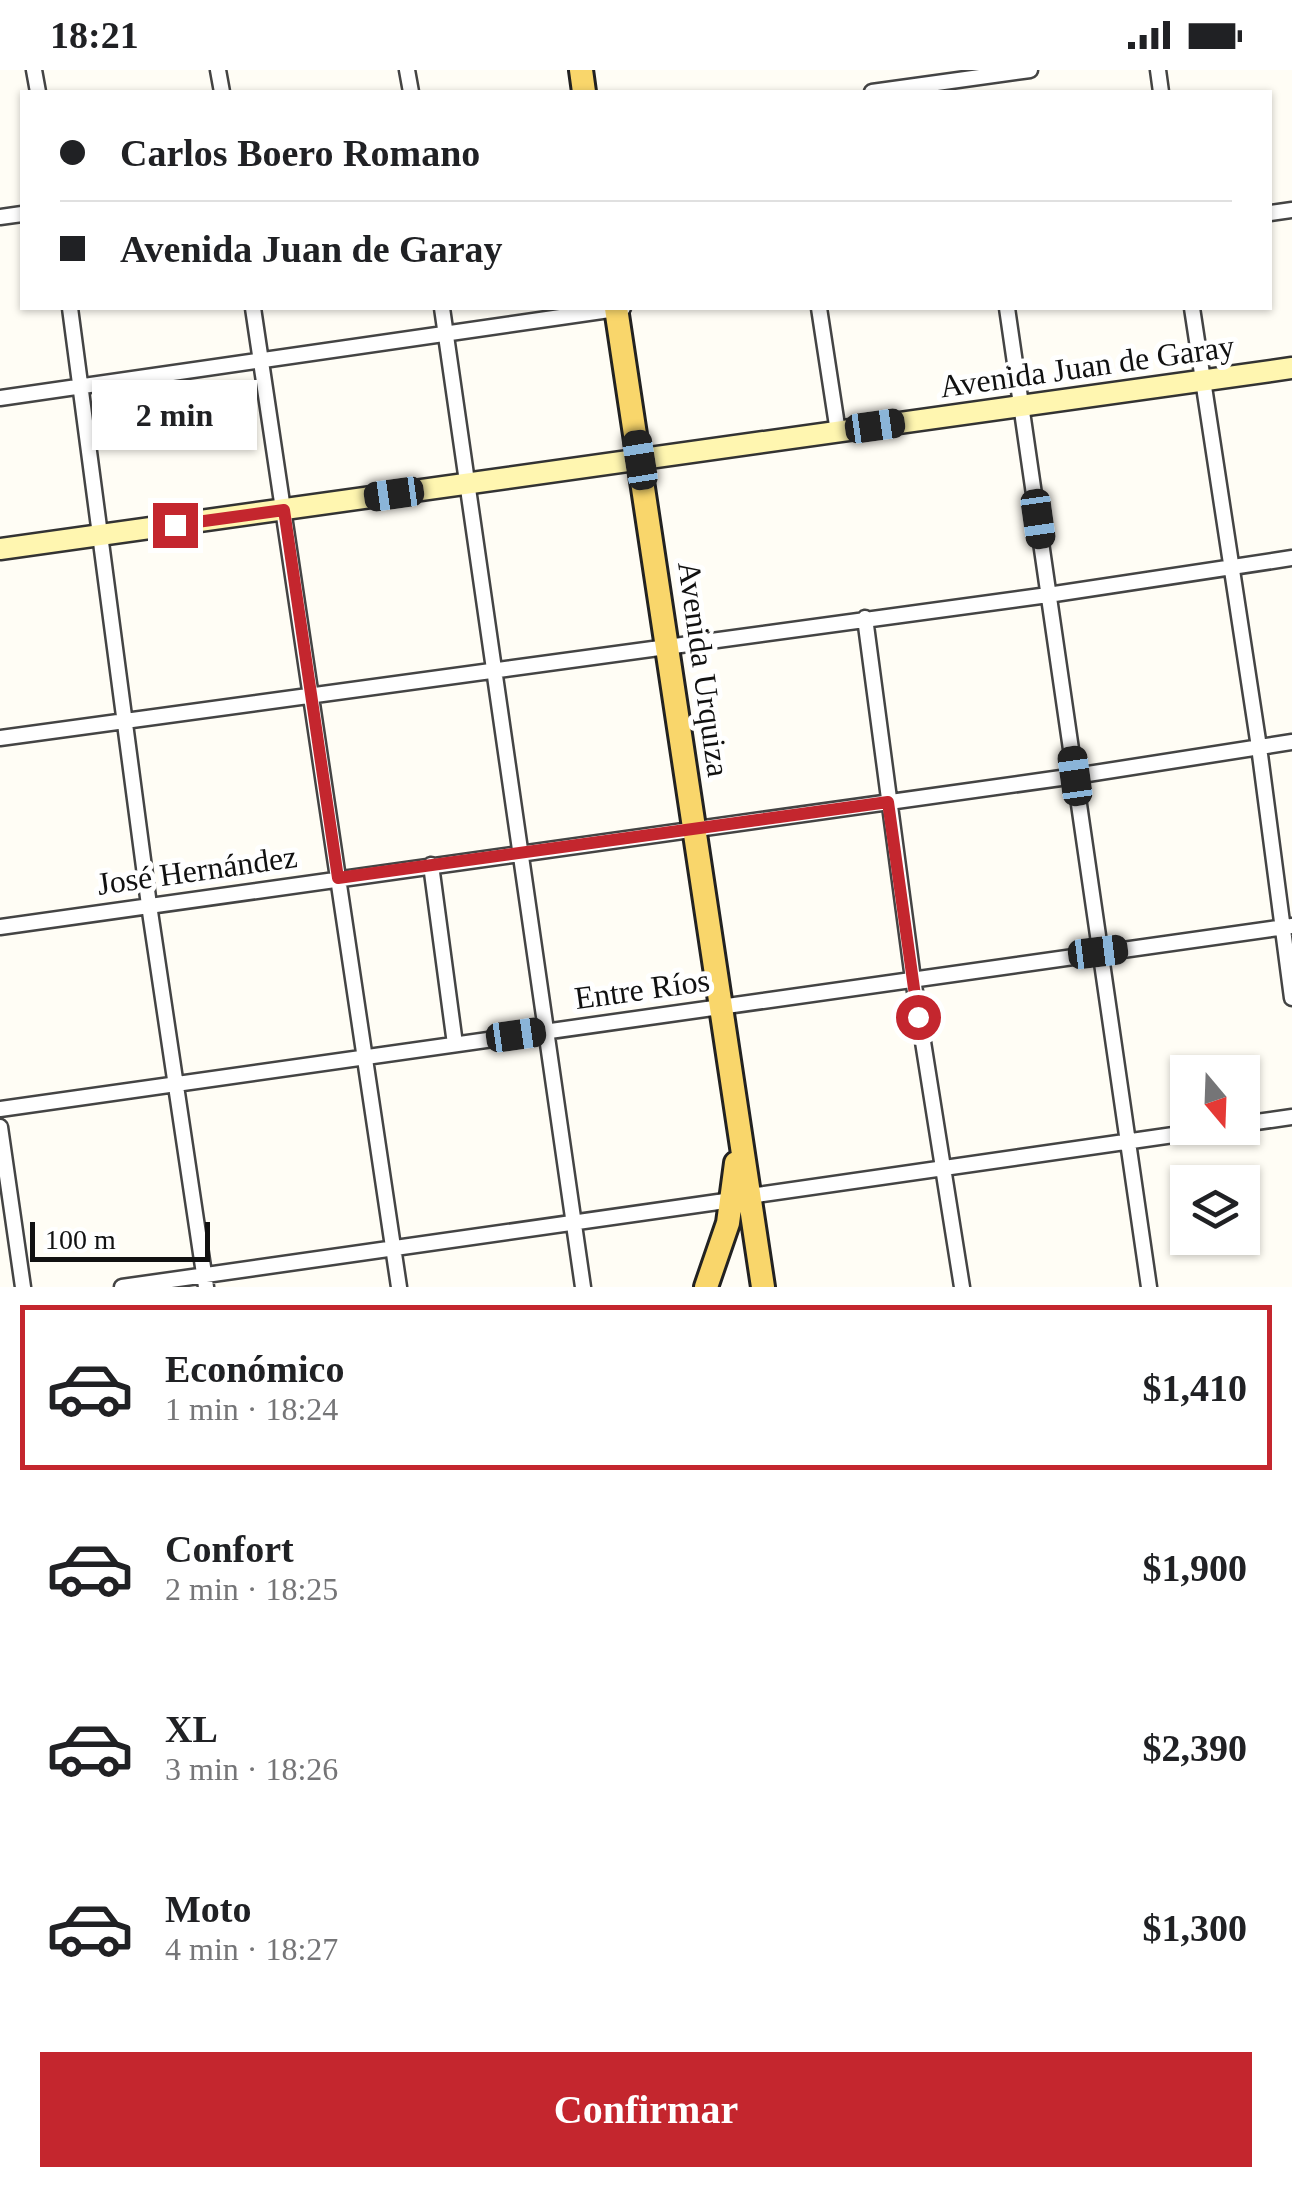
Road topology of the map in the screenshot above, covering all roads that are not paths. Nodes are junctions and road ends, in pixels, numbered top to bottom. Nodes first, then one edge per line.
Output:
1 (1030, 70) edge
2 (971, 86) edge
3 (905, 90) edge
4 (70, 310) edge
5 (254, 310) edge
6 (442, 310) edge
7 (604, 310) edge
8 (618, 310) edge
9 (820, 310) edge
10 (1006, 310) edge
11 (1192, 310) edge
12 (445, 333) junction
13 (261, 360) junction
14 (1292, 368) edge
15 (1202, 380) junction
16 (81, 386) junction
17 (0, 398) edge
18 (1022, 406) junction
19 (838, 432) junction
20 (640, 460) junction
21 (467, 484) junction
22 (284, 510) junction
23 (103, 535) junction
24 (0, 550) edge
25 (1292, 558) edge
26 (1232, 568) junction
27 (1048, 595) junction
28 (865, 618) junction
29 (668, 646) junction
30 (494, 669) junction
31 (312, 696) junction
32 (127, 720) junction
33 (0, 738) edge
34 (1292, 742) edge
35 (1259, 747) junction
36 (1075, 776) junction
37 (888, 802) junction
38 (694, 829) junction
39 (520, 852) junction
40 (430, 865) junction
41 (338, 878) junction
42 (149, 905) junction
43 (0, 926) edge
44 (1287, 927) edge
45 (1098, 952) junction
46 (913, 979) junction
47 (1292, 998) edge
48 (720, 1006) junction
49 (546, 1030) junction
50 (455, 1044) junction
51 (364, 1056) junction
52 (174, 1084) junction
53 (0, 1108) edge
54 (1292, 1117) edge
55 (1260, 1121) edge
56 (0, 1127) edge
57 (1170, 1135) edge
58 (1129, 1141) junction
59 (942, 1168) junction
60 (741, 1198) junction
61 (574, 1223) junction
62 (393, 1248) junction
63 (205, 1281) edge
64 (23, 1287) edge
65 (122, 1287) edge
66 (399, 1287) edge
67 (583, 1287) edge
68 (706, 1287) edge
69 (763, 1287) edge
70 (962, 1287) edge
71 (1148, 1287) edge

1 - 2 street
2 - 3 street
4 - 16 street
5 - 13 street
6 - 12 street
7 - 12 street
8 - 20 main road, Avenida Urquiza
9 - 19 street
10 - 18 street
11 - 15 street
12 - 13 street
12 - 21 street
13 - 16 street
13 - 22 street
14 - 15 street, Avenida Juan de Garay
15 - 18 street, Avenida Juan de Garay
15 - 26 street
16 - 17 street
16 - 23 street
18 - 19 street, Avenida Juan de Garay
18 - 27 street
19 - 20 street, Avenida Juan de Garay
20 - 21 street, Avenida Juan de Garay
20 - 29 main road, Avenida Urquiza
21 - 22 street, Avenida Juan de Garay
21 - 30 street
22 - 23 street, Avenida Juan de Garay
22 - 31 street
23 - 24 street, Avenida Juan de Garay
23 - 32 street
25 - 26 street
26 - 27 street
26 - 35 street
27 - 28 street
27 - 36 street
28 - 29 street
28 - 37 street
29 - 30 street
29 - 38 main road, Avenida Urquiza
30 - 31 street
30 - 39 street
31 - 32 street
31 - 41 street
32 - 33 street
32 - 42 street
34 - 35 street, José Hernández
35 - 36 street, José Hernández
35 - 44 street
36 - 37 street, José Hernández
36 - 45 street
37 - 38 street, José Hernández
37 - 46 street
38 - 39 street, José Hernández
38 - 48 main road, Avenida Urquiza
39 - 40 street, José Hernández
39 - 49 street
40 - 41 street, José Hernández
40 - 50 street
41 - 42 street, José Hernández
41 - 51 street
42 - 43 street, José Hernández
42 - 52 street
44 - 45 street, Entre Ríos
44 - 47 street
45 - 46 street, Entre Ríos
45 - 58 street
46 - 48 street, Entre Ríos
46 - 59 street
48 - 49 street, Entre Ríos
48 - 60 main road, Avenida Urquiza
49 - 50 street, Entre Ríos
49 - 61 street
50 - 51 street, Entre Ríos
51 - 52 street, Entre Ríos
51 - 62 street
52 - 53 street, Entre Ríos
52 - 63 street
54 - 55 street
56 - 64 street
57 - 58 street
58 - 59 street
58 - 71 street
59 - 60 street
59 - 70 street
60 - 61 street
60 - 68 main road, Avenida Urquiza
60 - 69 main road, Avenida Urquiza
61 - 62 street
61 - 67 street
62 - 63 street
62 - 66 street
63 - 65 street

